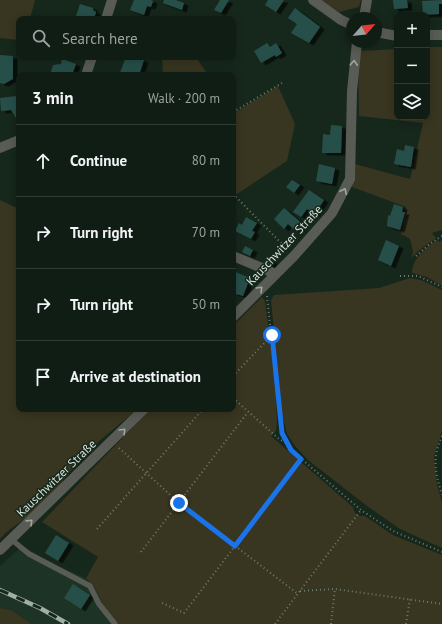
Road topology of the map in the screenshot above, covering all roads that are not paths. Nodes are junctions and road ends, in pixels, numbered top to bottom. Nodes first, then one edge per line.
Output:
1 (112, 0) edge
2 (313, 0) edge
3 (367, 0) edge
4 (365, 12) edge
5 (107, 16) edge
6 (346, 22) edge
7 (382, 33) edge
8 (394, 35) edge
9 (430, 35) edge
10 (442, 35) edge
11 (356, 48) edge
12 (91, 60) edge
13 (87, 72) edge
14 (16, 141) edge
15 (0, 148) edge
16 (236, 257) edge
17 (276, 274) junction
18 (236, 314) edge
19 (141, 412) edge
20 (12, 540) junction
21 (1, 549) edge
22 (115, 624) edge

1 - 5 street
2 - 6 street
3 - 4 street
7 - 8 street
9 - 10 street
17 -> 11 street, Kauschwitzer Straße
12 - 13 street
14 - 15 street
16 - 17 street
18 -> 17 street, Kauschwitzer Straße
20 -> 19 street, Kauschwitzer Straße
20 - 21 street, Kauschwitzer Straße
20 - 22 lane

